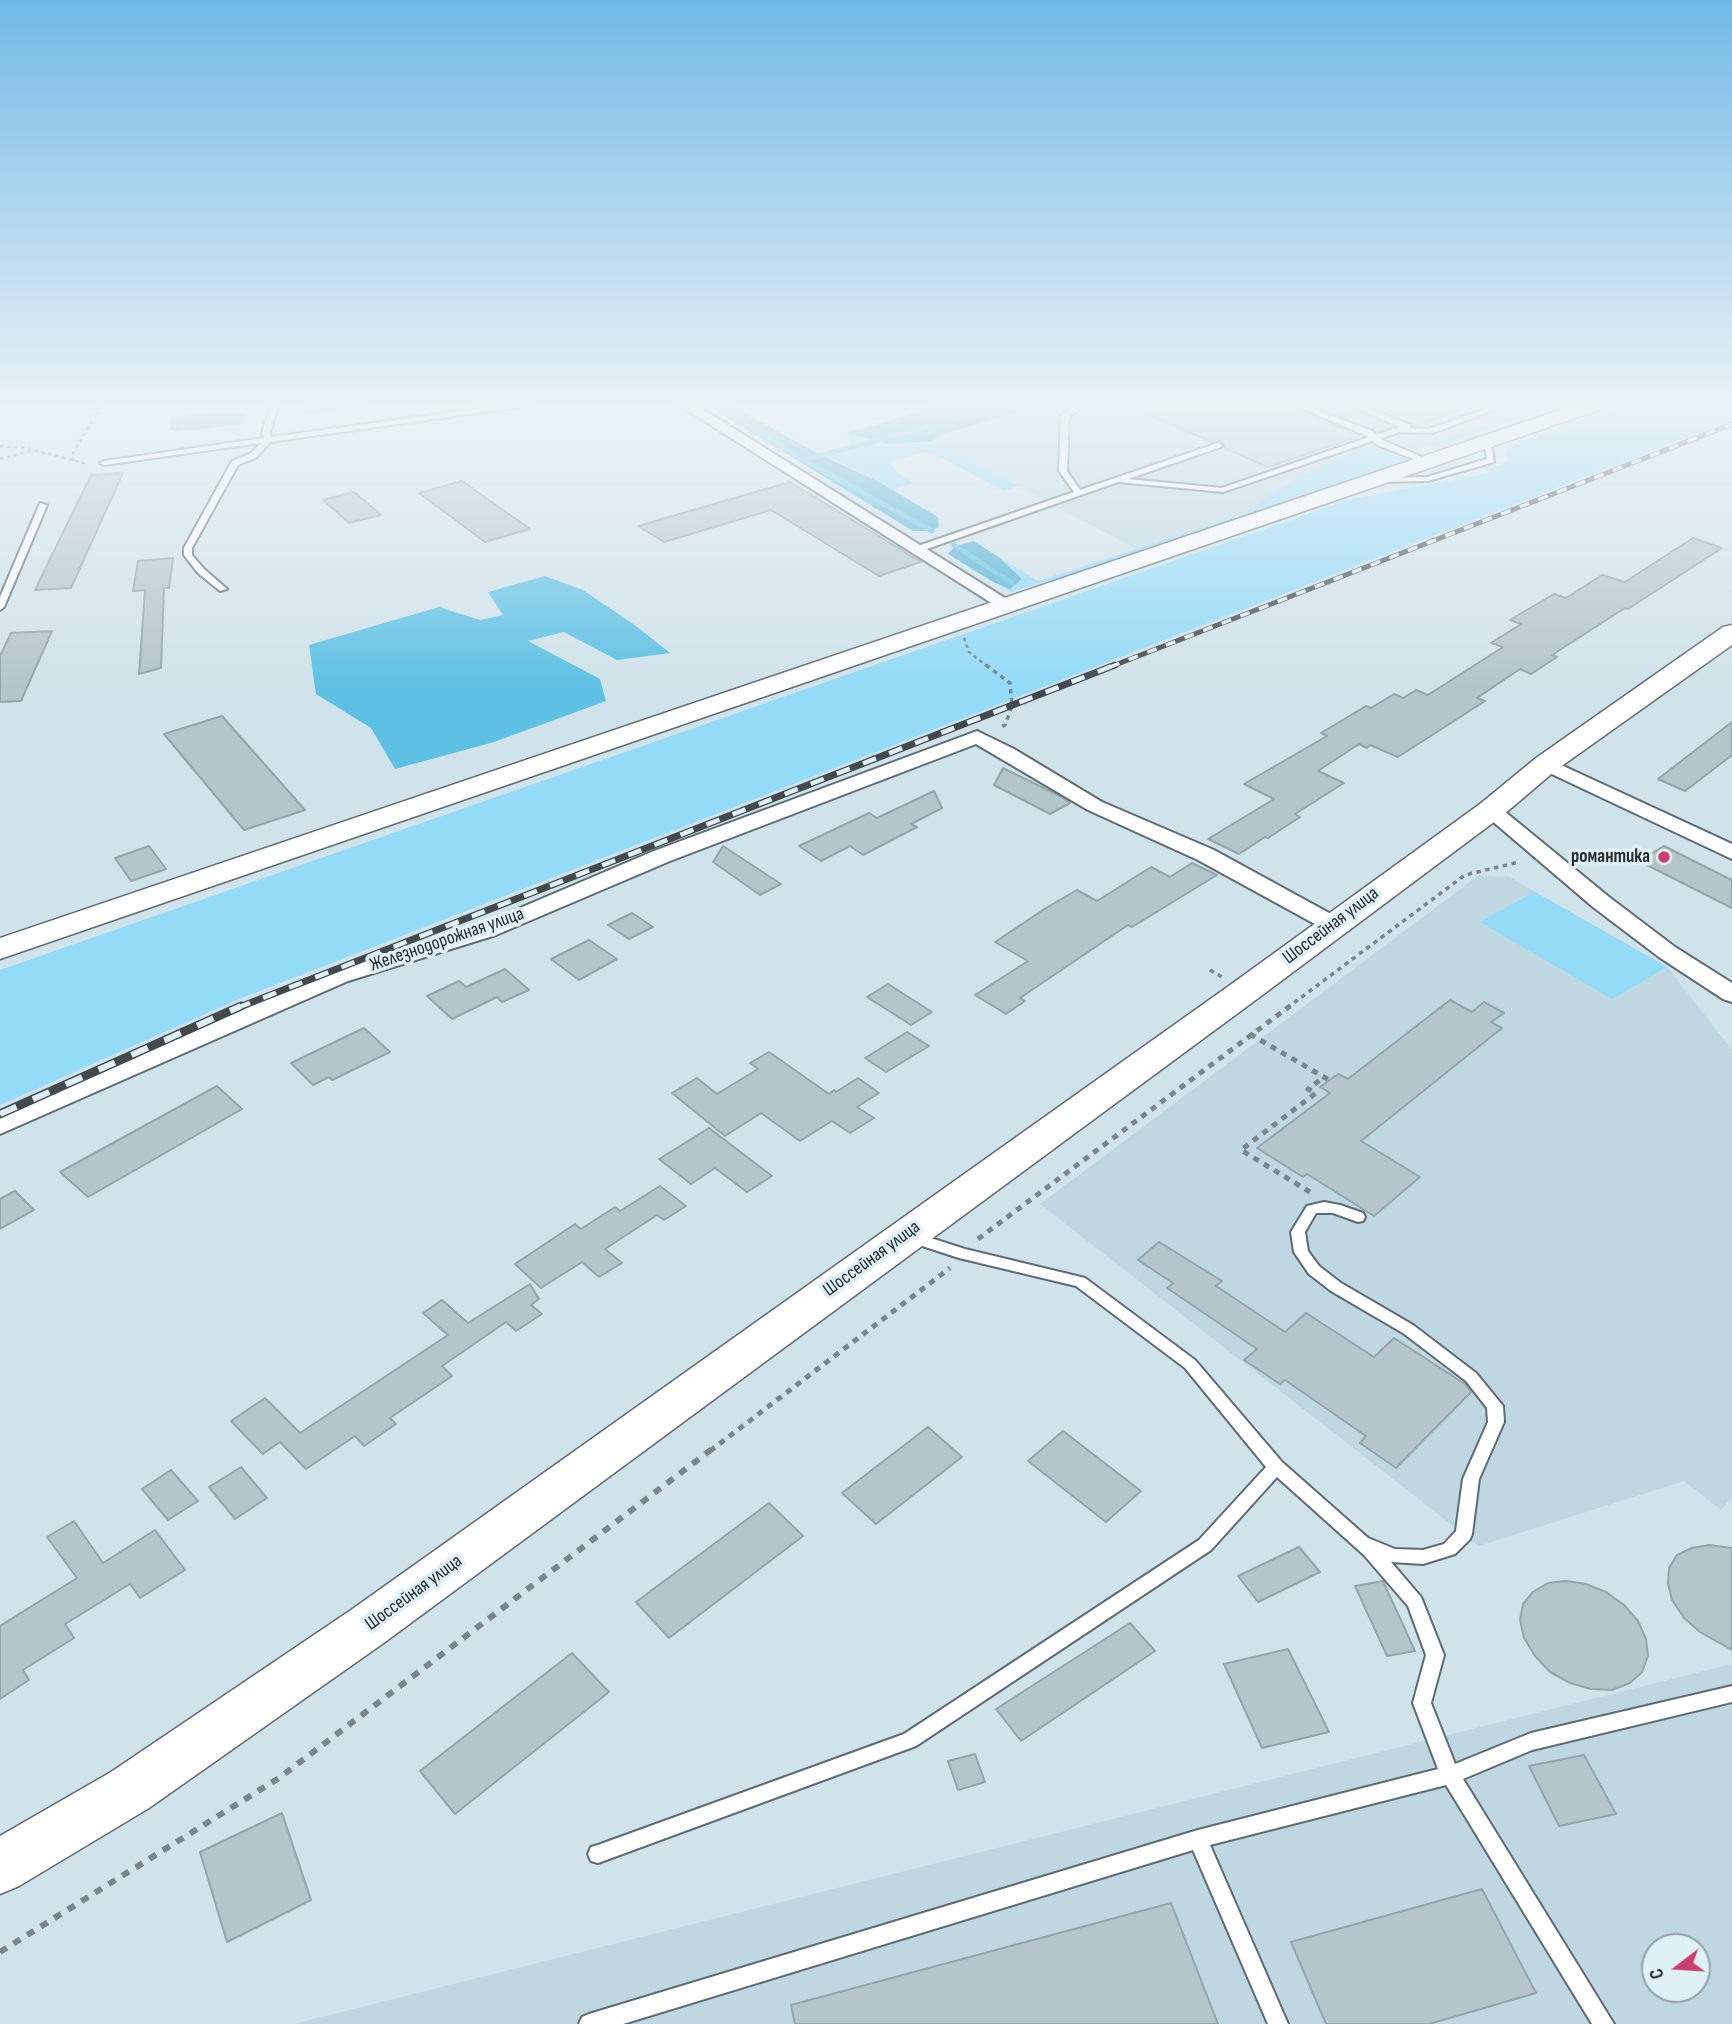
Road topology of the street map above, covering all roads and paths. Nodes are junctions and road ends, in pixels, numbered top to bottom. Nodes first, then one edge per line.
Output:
1 (217, 497) edge
2 (835, 497) edge
3 (1065, 497) edge
4 (1320, 497) edge
5 (43, 505) dead end
6 (918, 549) junction
7 (223, 589) dead end
8 (1007, 605) junction
9 (0, 607) edge
10 (955, 622) junction
11 (1732, 633) edge
12 (977, 737) junction
13 (1546, 764) junction
14 (1491, 810) junction
15 (1732, 852) edge
16 (1544, 854) junction
17 (1332, 924) junction
18 (0, 949) edge
19 (1732, 994) edge
20 (1250, 1034) junction
21 (0, 1125) edge
22 (1335, 1208) junction
23 (1358, 1217) dead end
24 (906, 1235) junction
25 (964, 1254) junction
26 (1276, 1467) junction
27 (1360, 1542) junction
28 (1732, 1694) edge
29 (1450, 1775) junction
30 (1198, 1839) junction
31 (598, 1854) dead end
32 (0, 1867) edge
33 (0, 1952) edge
34 (589, 2024) edge
35 (1278, 2024) edge
36 (1604, 2024) edge

1 - 7 lane
2 - 6 street
3 - 6 lane
4 - 8 main road
5 - 9 lane
6 - 8 street
8 - 10 main road
10 - 12 path
10 - 18 main road
11 - 13 main road, Шоссейная улица
12 - 17 street
12 - 21 street, Железнодорожная улица
13 - 14 main road, Шоссейная улица
13 - 15 street
14 - 16 street
14 - 17 main road, Шоссейная улица
16 - 19 street
16 - 20 path
17 - 24 main road, Шоссейная улица
20 - 22 path
20 - 25 path
22 - 23 lane
22 - 27 lane
24 - 25 lane
24 - 32 main road, Шоссейная улица
25 - 26 lane
25 - 33 path
26 - 27 lane
26 - 31 lane
27 - 29 lane
28 - 29 lane
29 - 30 lane
29 - 36 lane
30 - 34 lane
30 - 35 lane

